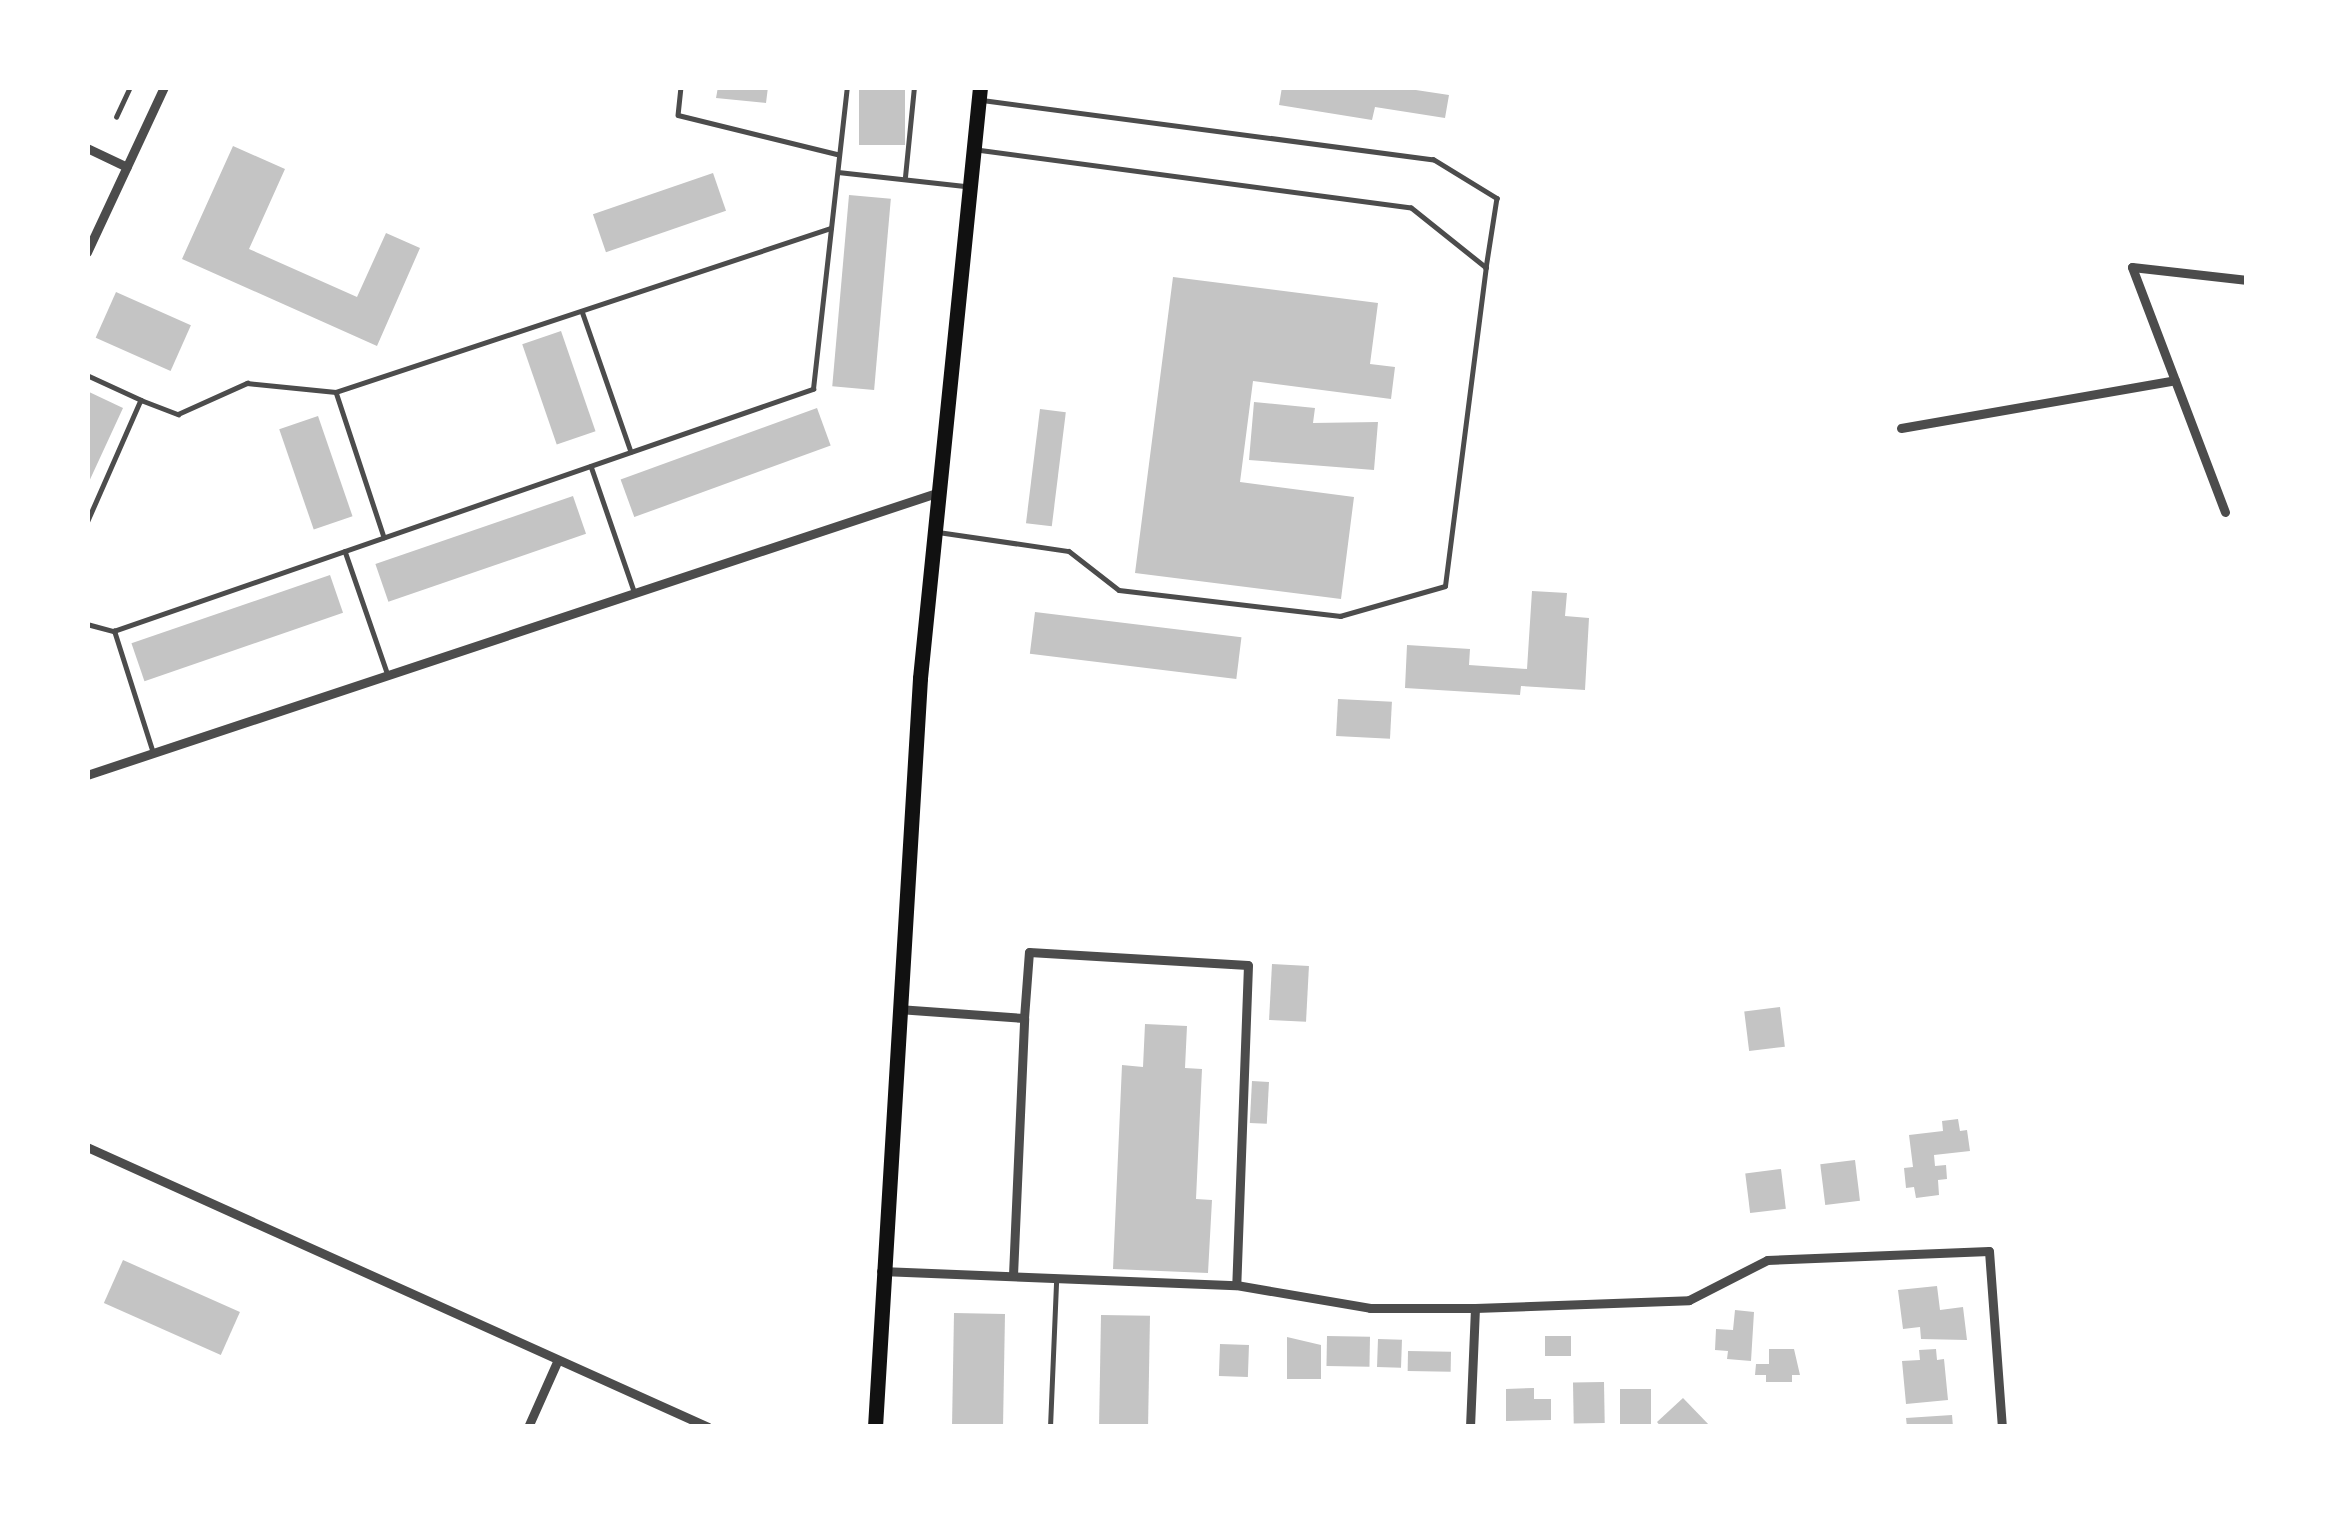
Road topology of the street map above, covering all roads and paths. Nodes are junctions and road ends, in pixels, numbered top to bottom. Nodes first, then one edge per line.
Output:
1 (130, 87) edge
2 (164, 87) edge
3 (681, 87) edge
4 (847, 87) edge
5 (914, 87) edge
6 (979, 93) edge
7 (116, 117) dead end
8 (87, 148) edge
9 (973, 149) junction
10 (839, 154) junction
11 (127, 166) junction
12 (837, 172) junction
13 (905, 180) junction
14 (969, 187) junction
15 (831, 228) junction
16 (87, 253) edge
17 (1486, 268) junction
18 (2247, 280) edge
19 (582, 310) junction
20 (87, 375) edge
21 (2175, 380) junction
22 (336, 392) junction
23 (141, 400) junction
24 (1900, 428) dead end
25 (631, 452) junction
26 (591, 466) junction
27 (936, 493) junction
28 (2225, 512) dead end
29 (87, 523) edge
30 (932, 531) junction
31 (384, 537) junction
32 (345, 551) junction
33 (634, 592) junction
34 (87, 624) edge
35 (114, 631) junction
36 (388, 675) junction
37 (153, 753) junction
38 (87, 775) edge
39 (898, 1010) junction
40 (1024, 1018) junction
41 (87, 1147) edge
42 (881, 1271) junction
43 (1012, 1275) junction
44 (1056, 1276) junction
45 (1236, 1285) junction
46 (1475, 1308) junction
47 (557, 1362) junction
48 (528, 1427) edge
49 (709, 1427) edge
50 (875, 1427) edge
51 (1050, 1427) edge
52 (1470, 1427) edge
53 (2002, 1427) edge

1 - 7 lane
2 - 11 street
3 - 10 lane
4 - 10 lane
5 - 13 lane
6 - 9 main road
6 - 17 lane
8 - 11 street
9 - 14 main road
9 - 17 lane
10 - 12 lane
11 - 16 street
12 - 13 lane
12 - 15 lane
13 - 14 lane
14 - 27 main road
15 - 19 lane
15 - 25 lane
17 - 30 lane
18 - 21 street
19 - 22 lane
19 - 25 lane
20 - 23 lane
21 - 24 street
21 - 28 street
22 - 23 lane
22 - 31 lane
23 - 29 lane
25 - 26 lane
26 - 31 lane
26 - 33 lane
27 - 30 main road
27 - 33 street
30 - 39 main road
31 - 32 lane
32 - 35 lane
32 - 36 lane
33 - 36 street
34 - 35 lane
35 - 37 lane
36 - 37 street
37 - 38 street
39 - 40 street
39 - 42 main road
40 - 43 street
40 - 45 street
41 - 47 street
42 - 43 street
42 - 50 main road
43 - 44 street
44 - 45 street
44 - 51 lane
45 - 46 street
46 - 52 street
46 - 53 street
47 - 48 street
47 - 49 street

